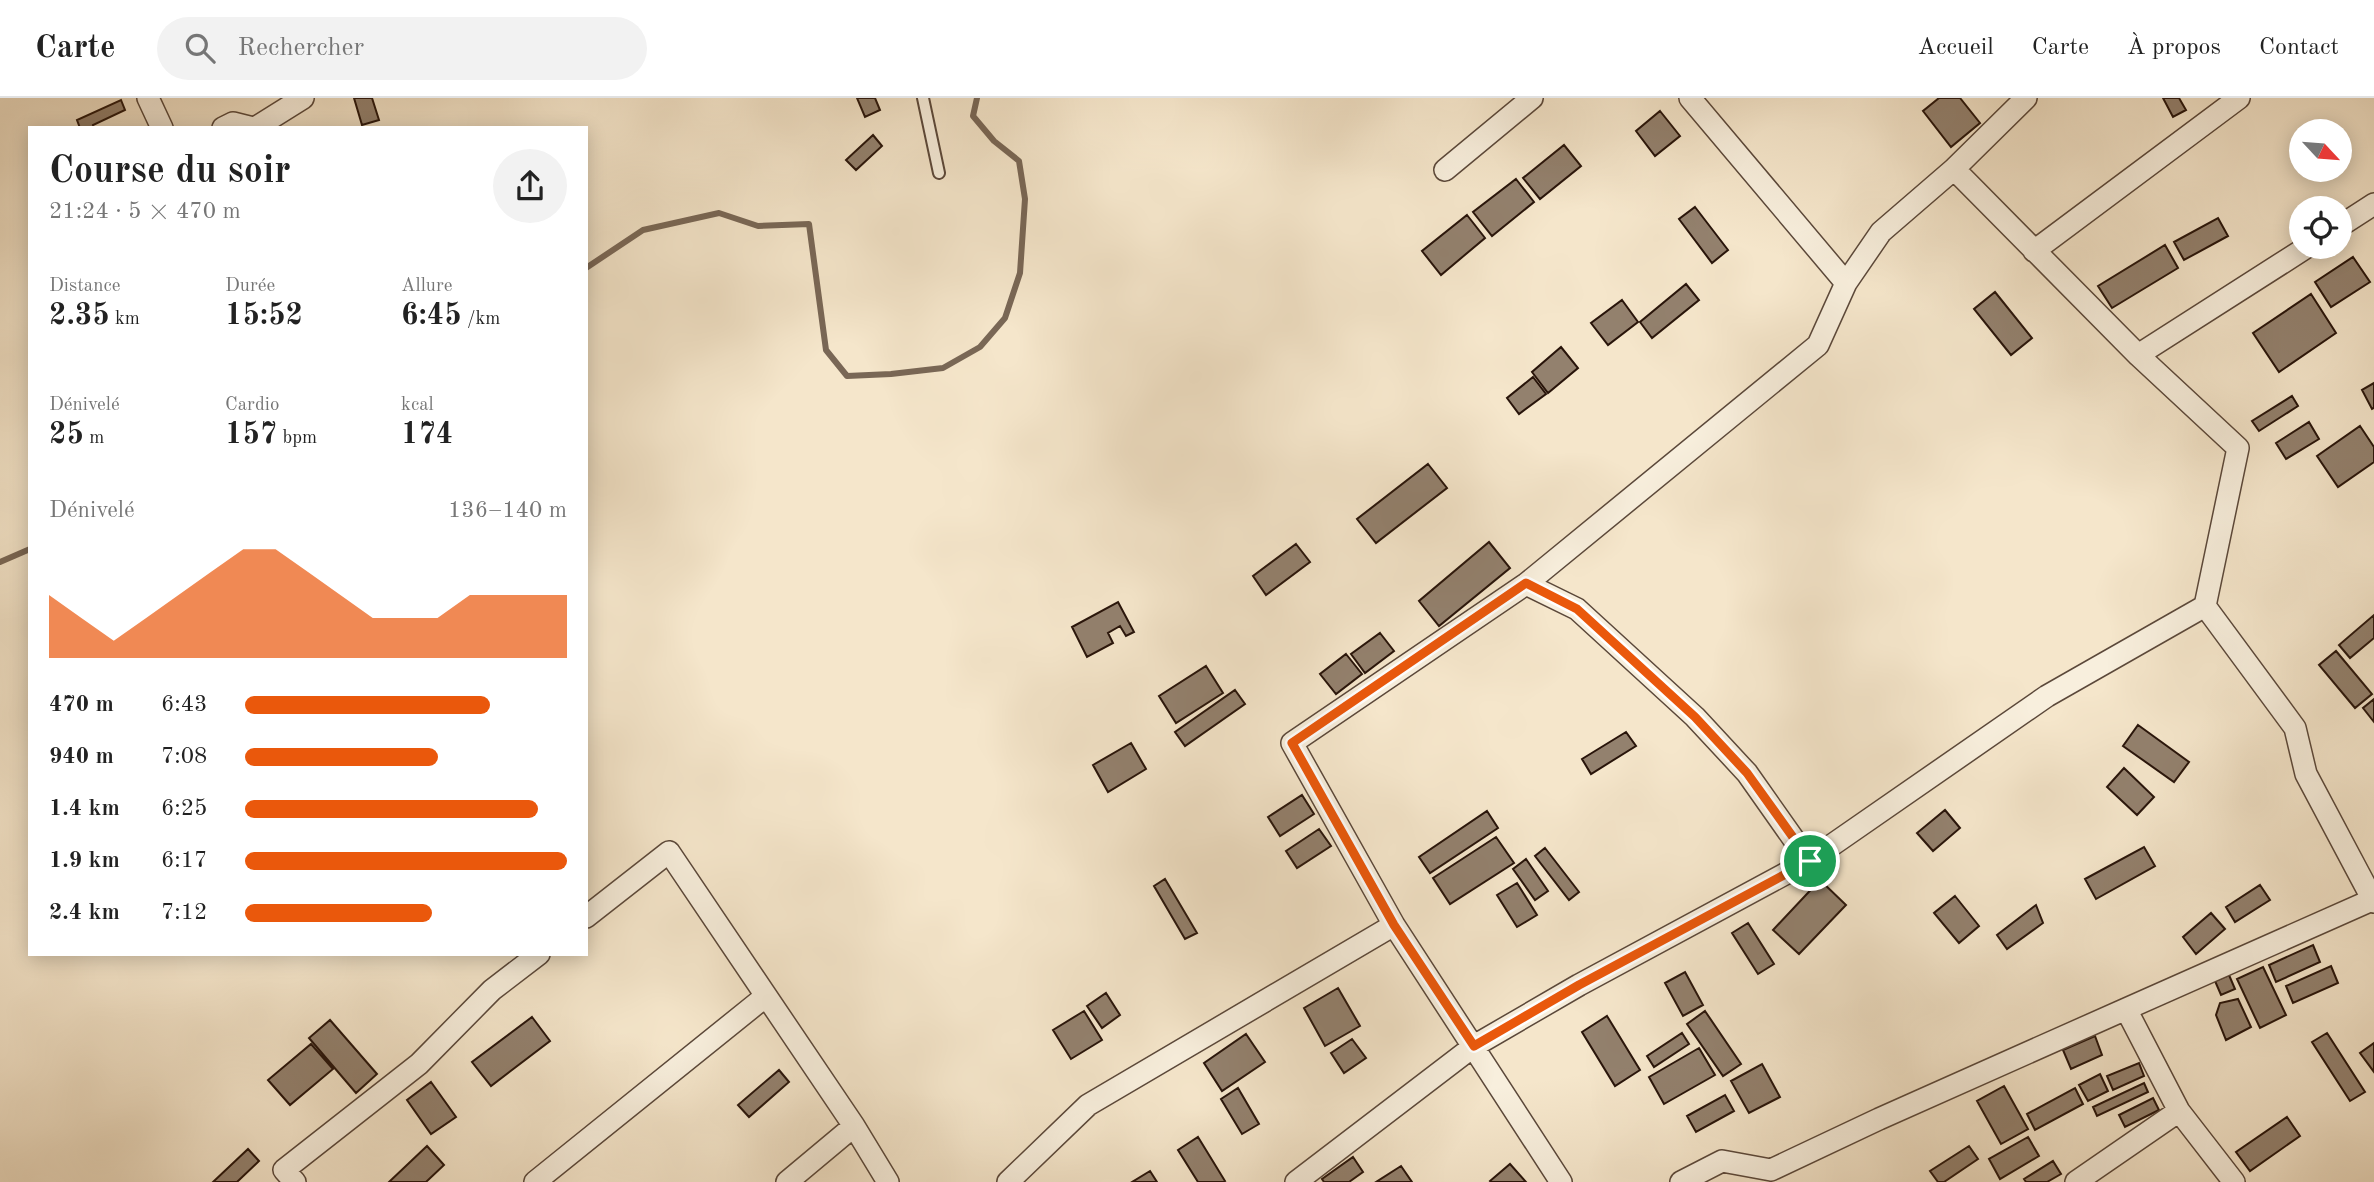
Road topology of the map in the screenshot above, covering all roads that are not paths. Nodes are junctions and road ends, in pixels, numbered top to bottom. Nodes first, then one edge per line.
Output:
1 (303, 98) edge
2 (923, 98) edge
3 (1532, 98) edge
4 (1690, 98) edge
5 (2026, 98) edge
6 (2239, 98) edge
7 (148, 99) edge
8 (149, 126) edge
9 (161, 126) edge
10 (227, 126) edge
11 (246, 126) edge
12 (257, 126) edge
13 (1954, 169) junction
14 (1445, 170) dead end
15 (939, 173) dead end
16 (2374, 204) edge
17 (2352, 218) edge
18 (2034, 251) junction
19 (2289, 259) edge
20 (1846, 283) junction
21 (2138, 355) junction
22 (1526, 583) junction
23 (2205, 606) junction
24 (1810, 861) junction
25 (2374, 900) edge
26 (588, 915) edge
27 (1394, 925) junction
28 (536, 956) edge
29 (766, 996) junction
30 (2126, 1009) junction
31 (1474, 1046) junction
32 (2179, 1111) junction
33 (854, 1126) junction
34 (284, 1178) edge
35 (535, 1182) edge
36 (787, 1182) edge
37 (888, 1182) edge
38 (1008, 1182) edge
39 (1296, 1182) edge
40 (1561, 1182) edge
41 (1681, 1182) edge
42 (2076, 1182) edge
43 (2234, 1182) edge

1 - 12 street
2 - 15 lane
3 - 14 street
4 - 20 street
5 - 13 street
6 - 18 street
7 - 8 street
7 - 9 street
10 - 11 street
13 - 18 street
13 - 20 street
16 - 17 street
18 - 21 street
19 - 21 street
20 - 22 street
21 - 23 street
22 - 24 street
22 - 27 street
23 - 24 street
23 - 25 street
24 - 31 street
25 - 30 street
26 - 29 street
27 - 31 street
27 - 38 street
28 - 34 street
29 - 33 street
29 - 35 street
30 - 32 street
30 - 41 street
31 - 39 street
31 - 40 street
32 - 42 street
32 - 43 street
33 - 36 street
33 - 37 street

